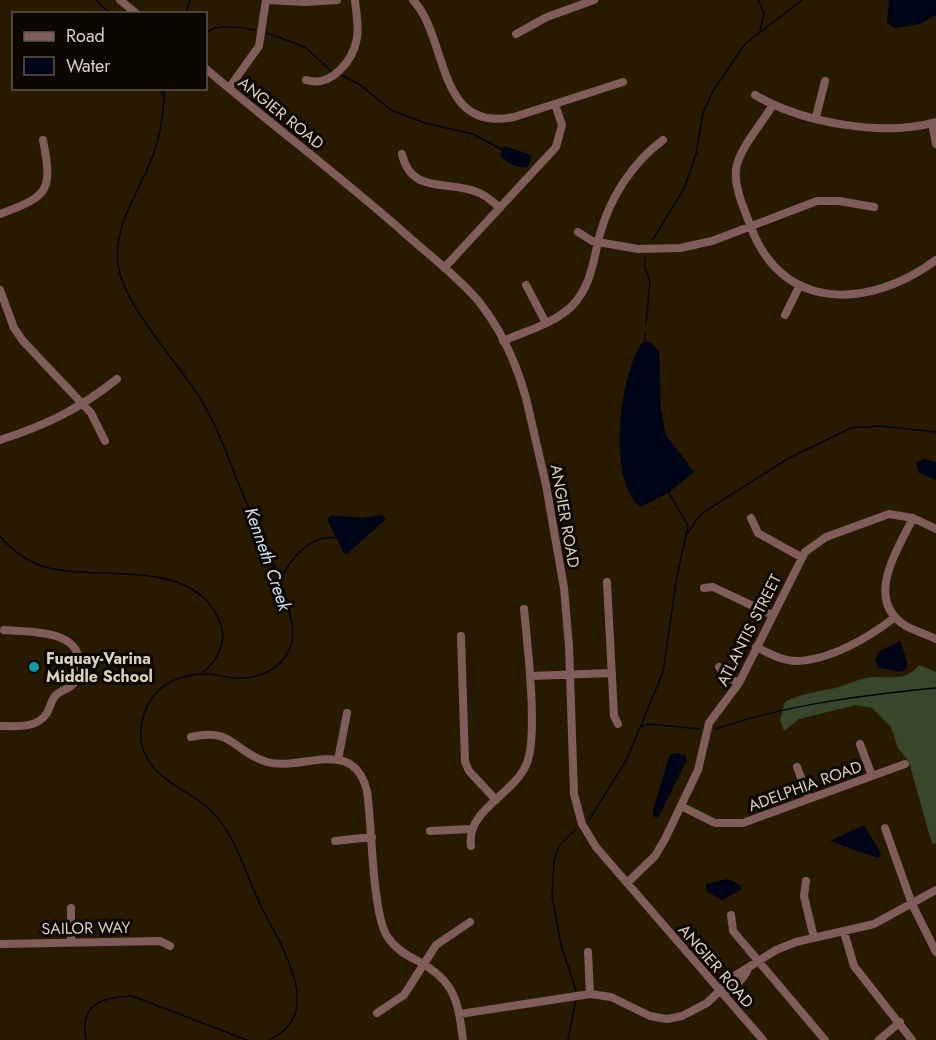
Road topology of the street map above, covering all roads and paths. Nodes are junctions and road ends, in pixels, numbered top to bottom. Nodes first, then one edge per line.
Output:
1 (266, 0) edge
2 (337, 0) edge
3 (355, 0) edge
4 (413, 0) edge
5 (594, 0) edge
6 (123, 1) edge
7 (135, 12) edge
8 (516, 33) dead end
9 (207, 70) edge
10 (306, 80) dead end
11 (825, 81) dead end
12 (623, 82) dead end
13 (228, 88) junction
14 (755, 95) dead end
15 (555, 104) junction
16 (772, 106) junction
17 (816, 117) junction
18 (934, 122) edge
19 (44, 140) dead end
20 (663, 140) dead end
21 (936, 144) edge
22 (402, 154) dead end
23 (874, 207) dead end
24 (500, 208) junction
25 (0, 214) edge
26 (750, 227) junction
27 (578, 232) dead end
28 (598, 242) junction
29 (936, 260) edge
30 (445, 267) junction
31 (526, 285) dead end
32 (800, 285) junction
33 (0, 290) edge
34 (785, 315) dead end
35 (546, 323) junction
36 (503, 341) junction
37 (117, 380) dead end
38 (83, 404) junction
39 (0, 440) edge
40 (105, 441) dead end
41 (913, 518) junction
42 (751, 519) dead end
43 (936, 529) edge
44 (801, 557) junction
45 (607, 582) dead end
46 (704, 588) dead end
47 (524, 609) dead end
48 (772, 615) junction
49 (895, 617) junction
50 (4, 630) dead end
51 (461, 636) dead end
52 (936, 639) edge
53 (756, 647) junction
54 (719, 667) dead end
55 (612, 673) junction
56 (570, 674) junction
57 (530, 676) junction
58 (739, 683) junction
59 (347, 713) dead end
60 (618, 724) dead end
61 (0, 726) edge
62 (191, 736) dead end
63 (860, 744) dead end
64 (338, 760) junction
65 (905, 764) dead end
66 (797, 767) dead end
67 (872, 776) junction
68 (809, 799) junction
69 (496, 800) junction
70 (681, 806) junction
71 (885, 828) dead end
72 (471, 829) junction
73 (430, 831) dead end
74 (372, 837) junction
75 (335, 841) dead end
76 (471, 846) dead end
77 (806, 880) dead end
78 (627, 883) junction
79 (936, 890) edge
80 (912, 904) junction
81 (72, 908) dead end
82 (731, 915) dead end
83 (470, 922) dead end
84 (844, 932) junction
85 (814, 938) junction
86 (71, 941) junction
87 (0, 944) edge
88 (170, 946) dead end
89 (588, 952) dead end
90 (936, 952) edge
91 (758, 961) junction
92 (425, 965) junction
93 (721, 992) junction
94 (590, 994) junction
95 (377, 1013) dead end
96 (460, 1014) junction
97 (900, 1022) junction
98 (463, 1040) edge
99 (762, 1040) edge
100 (825, 1040) edge
101 (879, 1040) edge
102 (912, 1040) edge

1 - 2 street
1 - 13 street
3 - 10 street
4 - 15 street
5 - 8 street
6 - 7 street
9 - 13 street, ANGIER ROAD
11 - 17 street
12 - 15 street
13 - 30 street, ANGIER ROAD
14 - 16 street
15 - 24 street
16 - 17 street
16 - 26 street
17 - 18 street
18 - 21 street
19 - 25 street
20 - 28 street
22 - 24 street
23 - 26 street
24 - 30 street
26 - 28 street
26 - 32 street
27 - 28 street
28 - 35 street
29 - 32 street
30 - 36 street, ANGIER ROAD
31 - 35 street
32 - 34 street
33 - 38 street
35 - 36 street
36 - 56 street, ANGIER ROAD
37 - 38 street
38 - 39 street
38 - 40 street
41 - 43 street
41 - 44 street, ATLANTIS STREET
41 - 49 street
42 - 44 street
44 - 48 street, ATLANTIS STREET
45 - 55 street
46 - 48 street
47 - 57 street
48 - 53 street, ATLANTIS STREET
49 - 52 street
49 - 53 street
50 - 61 street
51 - 69 street
53 - 58 street, ATLANTIS STREET
54 - 58 street
55 - 56 street
55 - 60 street
56 - 57 street
56 - 78 street, ANGIER ROAD
57 - 69 street
58 - 70 street, ATLANTIS STREET
59 - 64 street
62 - 64 street
63 - 67 street
64 - 74 street
65 - 67 street, ADELPHIA ROAD
66 - 68 street
67 - 68 street, ADELPHIA ROAD
68 - 70 street, ADELPHIA ROAD
69 - 72 street
70 - 78 street, ATLANTIS STREET
71 - 80 street
72 - 73 street
72 - 76 street
74 - 75 street
74 - 92 street
77 - 85 street
78 - 93 street, ANGIER ROAD
79 - 80 street
80 - 84 street
80 - 90 street
81 - 86 street
82 - 91 street
83 - 92 street
84 - 85 street
84 - 97 street
85 - 91 street
86 - 87 street, SAILOR WAY
86 - 88 street, SAILOR WAY
89 - 94 street
91 - 93 street
91 - 100 street
92 - 95 street
92 - 96 street
93 - 94 street
93 - 99 street, ANGIER ROAD
94 - 96 street
96 - 98 street
97 - 101 street
97 - 102 street

